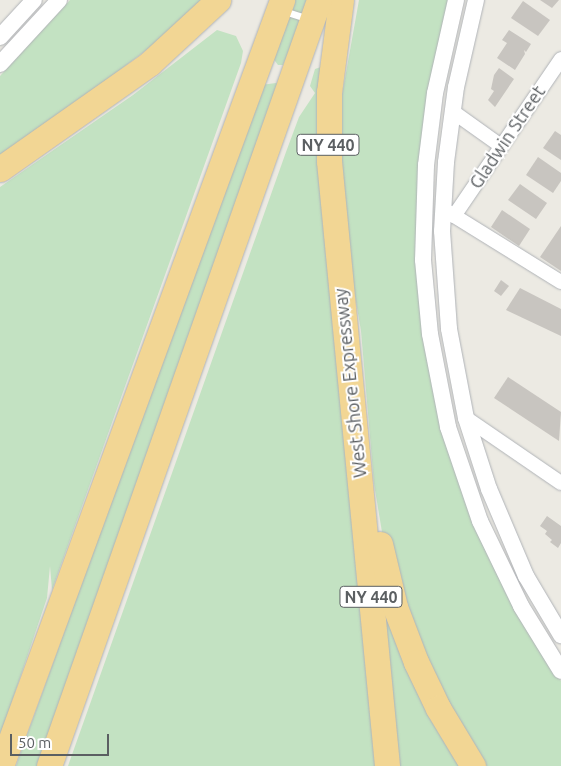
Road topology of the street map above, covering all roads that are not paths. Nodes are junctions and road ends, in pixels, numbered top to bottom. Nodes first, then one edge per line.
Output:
1 (34, 0) edge
2 (59, 0) edge
3 (218, 0) edge
4 (341, 0) edge
5 (456, 0) edge
6 (476, 0) edge
7 (280, 4) edge
8 (316, 10) edge
9 (0, 37) edge
10 (561, 59) edge
11 (0, 64) edge
12 (556, 78) edge
13 (452, 111) junction
14 (501, 146) junction
15 (0, 169) edge
16 (448, 212) junction
17 (561, 282) edge
18 (466, 418) junction
19 (354, 428) junction
20 (561, 482) edge
21 (561, 635) edge
22 (561, 671) edge
23 (1, 766) edge
24 (49, 766) edge
25 (386, 766) edge
26 (474, 766) edge

1 - 9 street
2 - 11 street
3 - 15 highway
4 - 19 highway, West Shore Expressway / NY 440
5 - 22 street
6 - 13 street
7 - 8 lane
7 - 23 highway
8 - 24 highway
10 - 12 street, Gladwin Street
12 - 14 street, Gladwin Street
13 - 14 street
13 - 16 street
14 - 16 street, Gladwin Street
16 - 17 street
16 - 18 street
18 - 20 street
18 - 21 street
19 - 25 highway, West Shore Expressway / NY 440
19 - 26 highway

